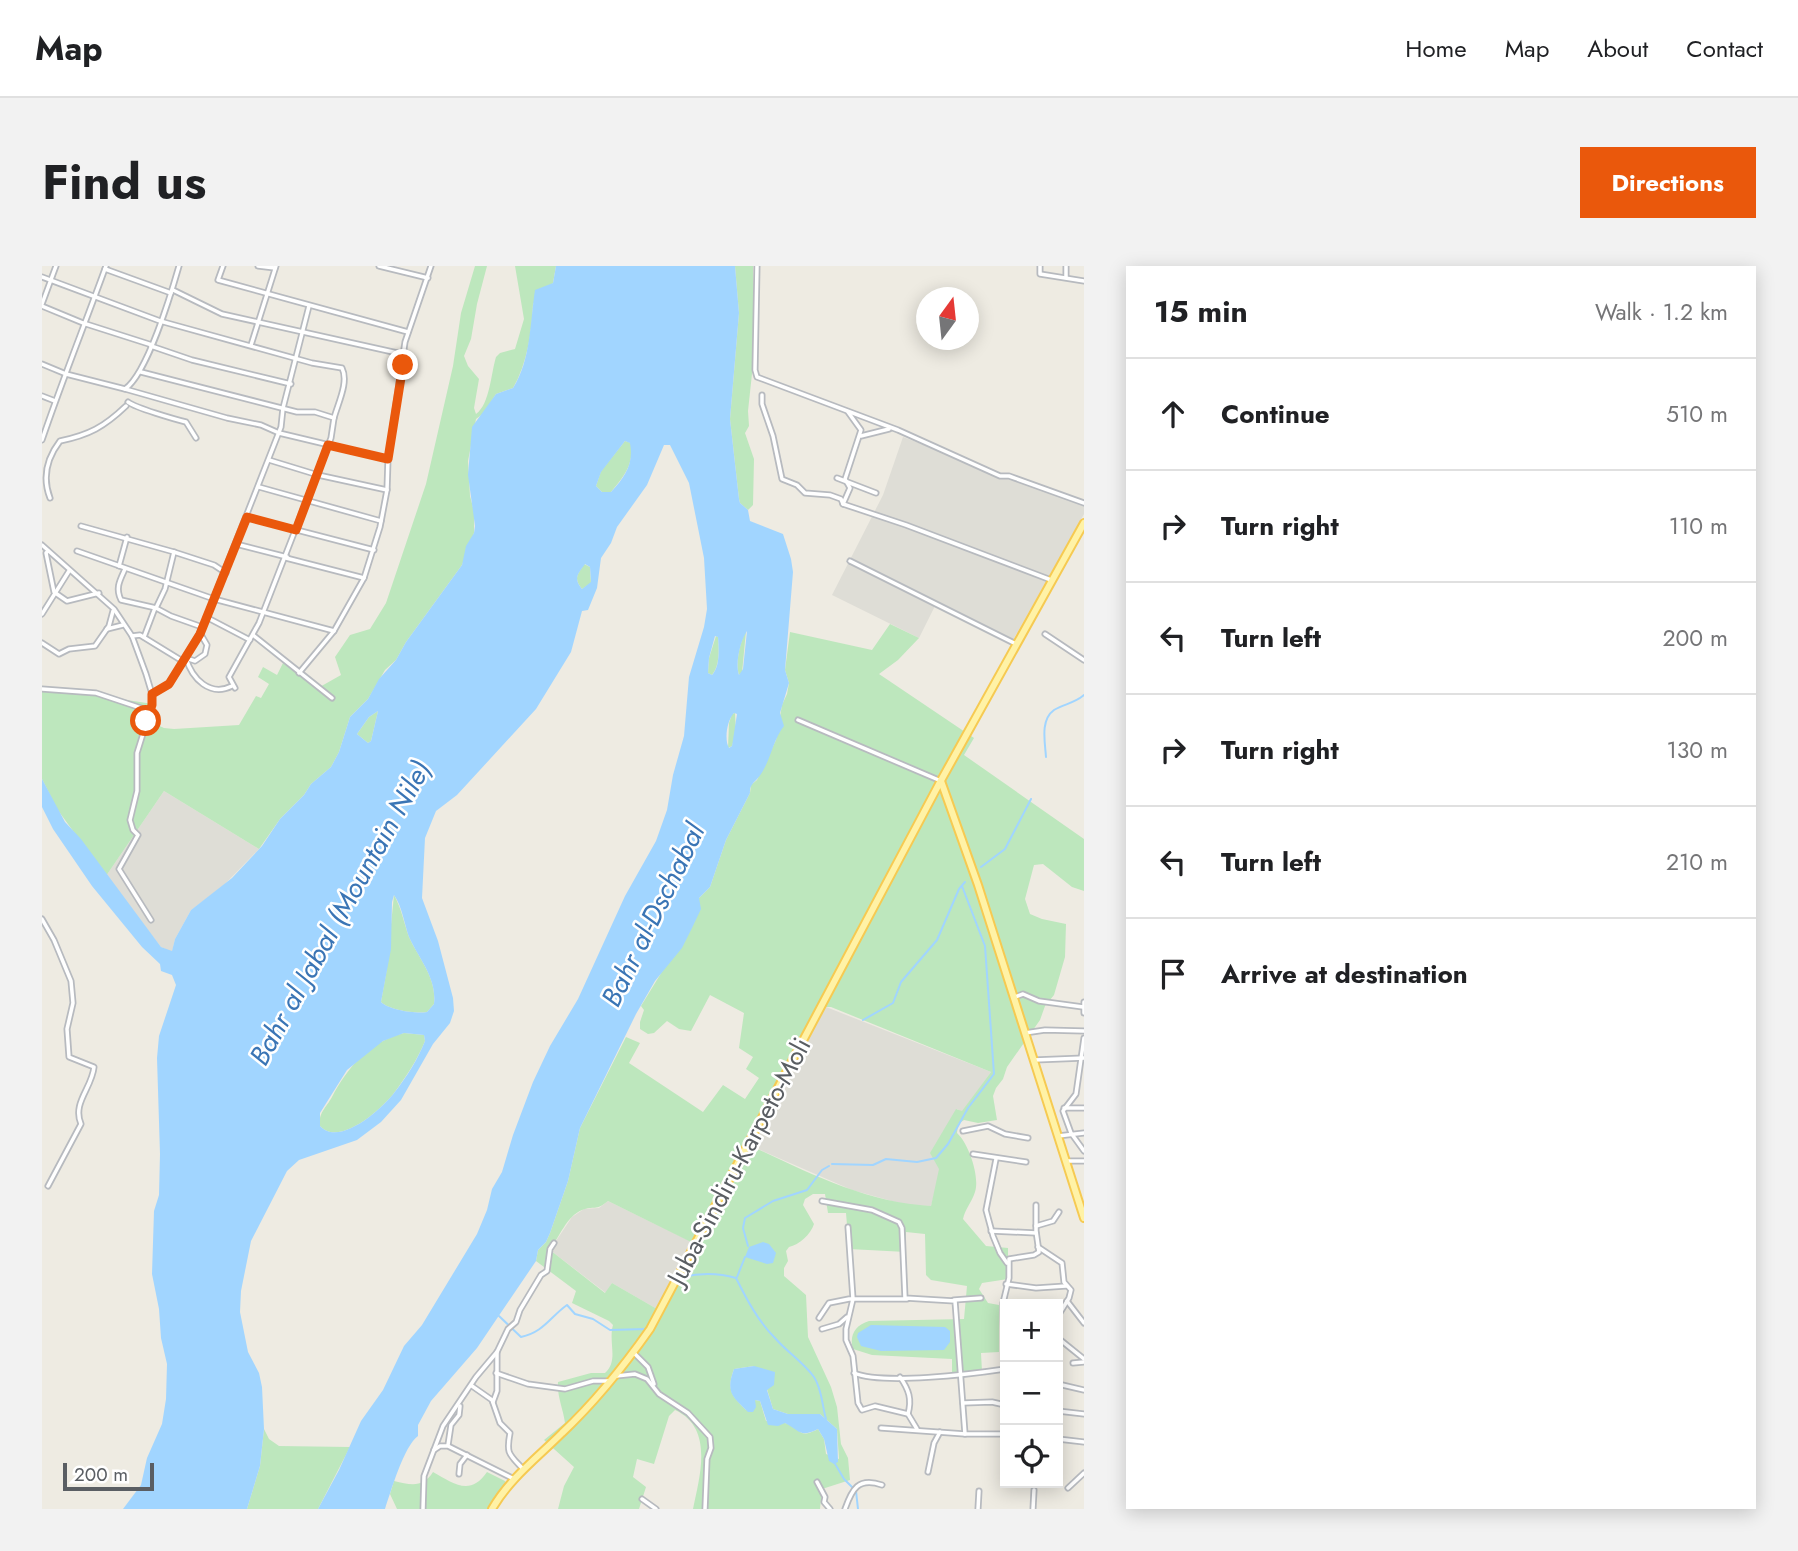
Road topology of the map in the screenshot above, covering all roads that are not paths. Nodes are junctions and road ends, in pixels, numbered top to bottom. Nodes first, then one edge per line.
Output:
1 (57, 266) edge
2 (179, 266) edge
3 (223, 266) edge
4 (258, 266) edge
5 (379, 266) edge
6 (431, 266) edge
7 (757, 266) edge
8 (1040, 266) edge
9 (1066, 266) edge
10 (105, 267) edge
11 (276, 267) edge
12 (42, 277) edge
13 (1066, 277) junction
14 (428, 279) junction
15 (51, 281) junction
16 (1084, 281) edge
17 (172, 291) junction
18 (267, 294) junction
19 (96, 298) junction
20 (42, 305) edge
21 (309, 306) junction
22 (160, 321) junction
23 (83, 323) junction
24 (257, 323) junction
25 (408, 332) junction
26 (304, 333) junction
27 (251, 345) junction
28 (151, 346) junction
29 (402, 355) junction
30 (297, 359) junction
31 (42, 365) edge
32 (141, 372) junction
33 (66, 374) junction
34 (291, 384) junction
35 (125, 389) junction
36 (762, 395) dead end
37 (42, 396) edge
38 (55, 401) junction
39 (284, 408) junction
40 (847, 411) junction
41 (334, 418) junction
42 (44, 427) edge
43 (889, 428) junction
44 (278, 433) junction
45 (861, 436) junction
46 (195, 438) dead end
47 (42, 440) edge
48 (328, 445) junction
49 (388, 459) junction
50 (269, 460) junction
51 (318, 475) junction
52 (837, 478) dead end
53 (845, 480) junction
54 (259, 487) junction
55 (387, 490) junction
56 (876, 493) dead end
57 (50, 498) dead end
58 (307, 500) junction
59 (1084, 503) edge
60 (843, 504) junction
61 (247, 517) junction
62 (382, 521) junction
63 (1084, 523) edge
64 (81, 526) dead end
65 (296, 530) junction
66 (127, 537) junction
67 (236, 544) junction
68 (42, 545) edge
69 (374, 550) junction
70 (77, 551) dead end
71 (174, 552) junction
72 (45, 553) edge
73 (286, 557) junction
74 (850, 561) dead end
75 (119, 566) junction
76 (125, 569) junction
77 (69, 571) junction
78 (226, 573) junction
79 (364, 578) junction
80 (167, 581) junction
81 (1054, 581) junction
82 (54, 592) junction
83 (99, 593) junction
84 (214, 599) junction
85 (156, 608) junction
86 (114, 609) junction
87 (42, 612) edge
88 (264, 612) junction
89 (206, 617) junction
90 (123, 625) junction
91 (202, 627) junction
92 (106, 630) junction
93 (334, 631) junction
94 (200, 634) junction
95 (1045, 634) dead end
96 (132, 636) junction
97 (144, 637) junction
98 (251, 638) junction
99 (42, 643) edge
100 (1018, 645) junction
101 (185, 660) junction
102 (1084, 660) edge
103 (299, 673) junction
104 (42, 689) edge
105 (152, 694) junction
106 (332, 698) dead end
107 (150, 711) junction
108 (797, 720) dead end
109 (941, 781) junction
110 (42, 919) edge
111 (151, 920) dead end
112 (1013, 998) junction
113 (1083, 1004) edge
114 (1084, 1013) edge
115 (1084, 1031) edge
116 (1025, 1033) junction
117 (1084, 1038) edge
118 (1083, 1057) edge
119 (1034, 1060) junction
120 (1077, 1084) junction
121 (1084, 1084) edge
122 (1064, 1108) junction
123 (1084, 1108) edge
124 (963, 1131) dead end
125 (1071, 1133) junction
126 (1084, 1133) edge
127 (1057, 1136) junction
128 (1028, 1138) dead end
129 (1084, 1151) edge
130 (973, 1154) dead end
131 (996, 1159) junction
132 (1066, 1161) junction
133 (1084, 1161) edge
134 (1026, 1162) dead end
135 (48, 1186) dead end
136 (822, 1201) dead end
137 (1036, 1205) dead end
138 (1059, 1212) dead end
139 (1084, 1217) edge
140 (1036, 1226) junction
141 (848, 1227) dead end
142 (991, 1231) junction
143 (1036, 1233) junction
144 (554, 1243) dead end
145 (1038, 1247) junction
146 (1037, 1254) junction
147 (1046, 1254) junction
148 (1009, 1265) junction
149 (1006, 1284) junction
150 (1069, 1286) junction
151 (981, 1298) dead end
152 (853, 1299) junction
153 (1004, 1299) edge
154 (907, 1300) junction
155 (954, 1300) junction
156 (1067, 1301) junction
157 (1063, 1308) edge
158 (848, 1315) junction
159 (819, 1318) dead end
160 (1084, 1323) edge
161 (822, 1329) dead end
162 (1063, 1342) edge
163 (497, 1352) junction
164 (632, 1352) junction
165 (1084, 1360) edge
166 (1073, 1363) dead end
167 (1000, 1370) edge
168 (496, 1373) junction
169 (854, 1373) junction
170 (960, 1375) junction
171 (900, 1377) junction
172 (612, 1378) junction
173 (471, 1385) junction
174 (1063, 1385) edge
175 (654, 1386) junction
176 (1084, 1390) edge
177 (493, 1402) junction
178 (962, 1402) junction
179 (460, 1404) junction
180 (1000, 1404) edge
181 (1063, 1412) edge
182 (908, 1414) junction
183 (1084, 1414) edge
184 (881, 1427) dead end
185 (919, 1430) junction
186 (940, 1432) junction
187 (965, 1434) junction
188 (1000, 1434) edge
189 (1063, 1440) edge
190 (1084, 1442) edge
191 (448, 1446) junction
192 (434, 1450) junction
193 (467, 1455) junction
194 (523, 1469) junction
195 (928, 1472) dead end
196 (1084, 1473) edge
197 (459, 1474) dead end
198 (514, 1479) junction
199 (817, 1482) dead end
200 (882, 1485) dead end
201 (1068, 1488) dead end
202 (1034, 1490) dead end
203 (979, 1491) dead end
204 (642, 1499) dead end
205 (423, 1509) edge
206 (492, 1509) edge
207 (656, 1509) edge
208 (705, 1509) edge
209 (830, 1509) edge
210 (845, 1509) edge
211 (978, 1509) edge
212 (1033, 1509) edge

1 - 15 street
2 - 17 street
3 - 18 street
4 - 11 street
5 - 14 street
6 - 14 street
7 - 40 street
8 - 13 street
9 - 13 street
10 - 17 street
10 - 19 street
11 - 18 street
12 - 15 street
13 - 16 street
14 - 25 street
15 - 19 street
15 - 20 street
17 - 22 street
17 - 24 street
18 - 21 street
18 - 24 street
19 - 22 street
19 - 23 street
20 - 23 street
21 - 25 street
21 - 26 street
22 - 27 street
22 - 28 street
23 - 28 street
23 - 33 street
24 - 26 street
24 - 27 street
25 - 29 street
26 - 29 street
26 - 30 street
27 - 30 street
28 - 32 street
28 - 34 street
29 - 49 street
30 - 34 street
30 - 41 street
31 - 33 street
32 - 35 street
32 - 39 street
33 - 35 street
33 - 38 street
34 - 39 street
35 - 44 street
36 - 60 street
37 - 38 street
38 - 42 street
39 - 41 street
39 - 44 street
40 - 43 street
40 - 45 street
41 - 48 street
42 - 47 street
43 - 45 street
43 - 59 street
44 - 48 street
44 - 50 street
45 - 53 street
46 - 57 street
48 - 49 street
48 - 51 street
49 - 55 street
50 - 51 street
50 - 54 street
51 - 55 street
51 - 58 street
52 - 53 street
53 - 56 street
53 - 60 street
54 - 58 street
54 - 61 street
55 - 62 street
58 - 62 street
58 - 65 street
60 - 81 street
61 - 65 street
61 - 67 street
62 - 69 street
63 - 81 main road, Juba-Sindiru-Karpeto-Moli
64 - 66 street
65 - 69 street
65 - 73 street
66 - 71 street
66 - 75 street
67 - 73 street
67 - 78 street
68 - 72 street
69 - 79 street
70 - 75 street
71 - 78 street
71 - 80 street
72 - 77 street
72 - 82 street
73 - 79 street
73 - 88 street
74 - 100 street
75 - 76 street
76 - 80 street
76 - 85 street
77 - 82 street
77 - 83 street
78 - 84 street
79 - 93 street
80 - 84 street
80 - 85 street
81 - 100 main road, Juba-Sindiru-Karpeto-Moli
82 - 83 street
82 - 87 street
83 - 86 street
84 - 88 street
84 - 89 street
85 - 91 street
85 - 97 street
86 - 90 street
86 - 92 street
88 - 93 street
88 - 98 street
89 - 91 street
89 - 98 street
90 - 92 street
90 - 96 street
91 - 94 street
92 - 99 street
93 - 103 street
94 - 101 street
94 - 101 street
95 - 102 street
96 - 97 street
96 - 105 street
97 - 101 street
98 - 101 street
98 - 103 street
100 - 109 main road, Juba-Sindiru-Karpeto-Moli
101 - 105 street
103 - 106 street
104 - 107 street
105 - 107 street
107 - 111 street
108 - 109 street
109 - 112 main road
109 - 164 main road, Juba-Sindiru-Karpeto-Moli
110 - 135 street
112 - 113 street
112 - 116 main road
113 - 114 street
115 - 116 street
116 - 119 main road
117 - 118 street
118 - 119 street
118 - 120 street
119 - 127 main road
120 - 121 street
120 - 122 street
122 - 123 street
122 - 125 street
124 - 128 street
125 - 126 street
125 - 127 street
125 - 129 street
127 - 132 main road
130 - 131 street
131 - 134 street
131 - 142 street
132 - 133 street
132 - 139 main road
136 - 154 street
137 - 140 street
138 - 140 street
140 - 143 street
141 - 152 street
142 - 143 street
142 - 148 street
143 - 145 street
144 - 163 street
145 - 146 street
145 - 147 street
146 - 147 street
146 - 148 street
147 - 150 street
148 - 149 street
149 - 150 street
149 - 153 street
150 - 156 street
151 - 155 street
152 - 154 street
152 - 158 street
152 - 159 street
154 - 155 street
155 - 170 street
156 - 157 street
156 - 160 street
158 - 161 street
158 - 169 street
162 - 165 street
163 - 168 street
163 - 173 street
164 - 172 main road, Juba-Sindiru-Karpeto-Moli
164 - 175 street
165 - 166 street
167 - 170 street
168 - 172 street
168 - 177 street
169 - 171 street
169 - 182 street
170 - 171 street
170 - 178 street
171 - 182 street
172 - 175 street
172 - 194 main road, Juba-Sindiru-Karpeto-Moli
173 - 177 street
173 - 179 street
174 - 176 street
175 - 208 street
177 - 194 street
178 - 180 street
178 - 187 street
179 - 191 street
179 - 192 street
181 - 183 street
182 - 185 street
184 - 185 street
185 - 186 street
186 - 187 street
186 - 195 street
187 - 188 street
189 - 190 street
191 - 192 street
191 - 193 street
192 - 205 street
193 - 197 street
193 - 198 street
194 - 198 main road, Juba-Sindiru-Karpeto-Moli
196 - 201 street
198 - 206 main road, Juba-Sindiru-Karpeto-Moli
199 - 209 street
200 - 210 street
202 - 212 street
203 - 211 street
204 - 207 street

